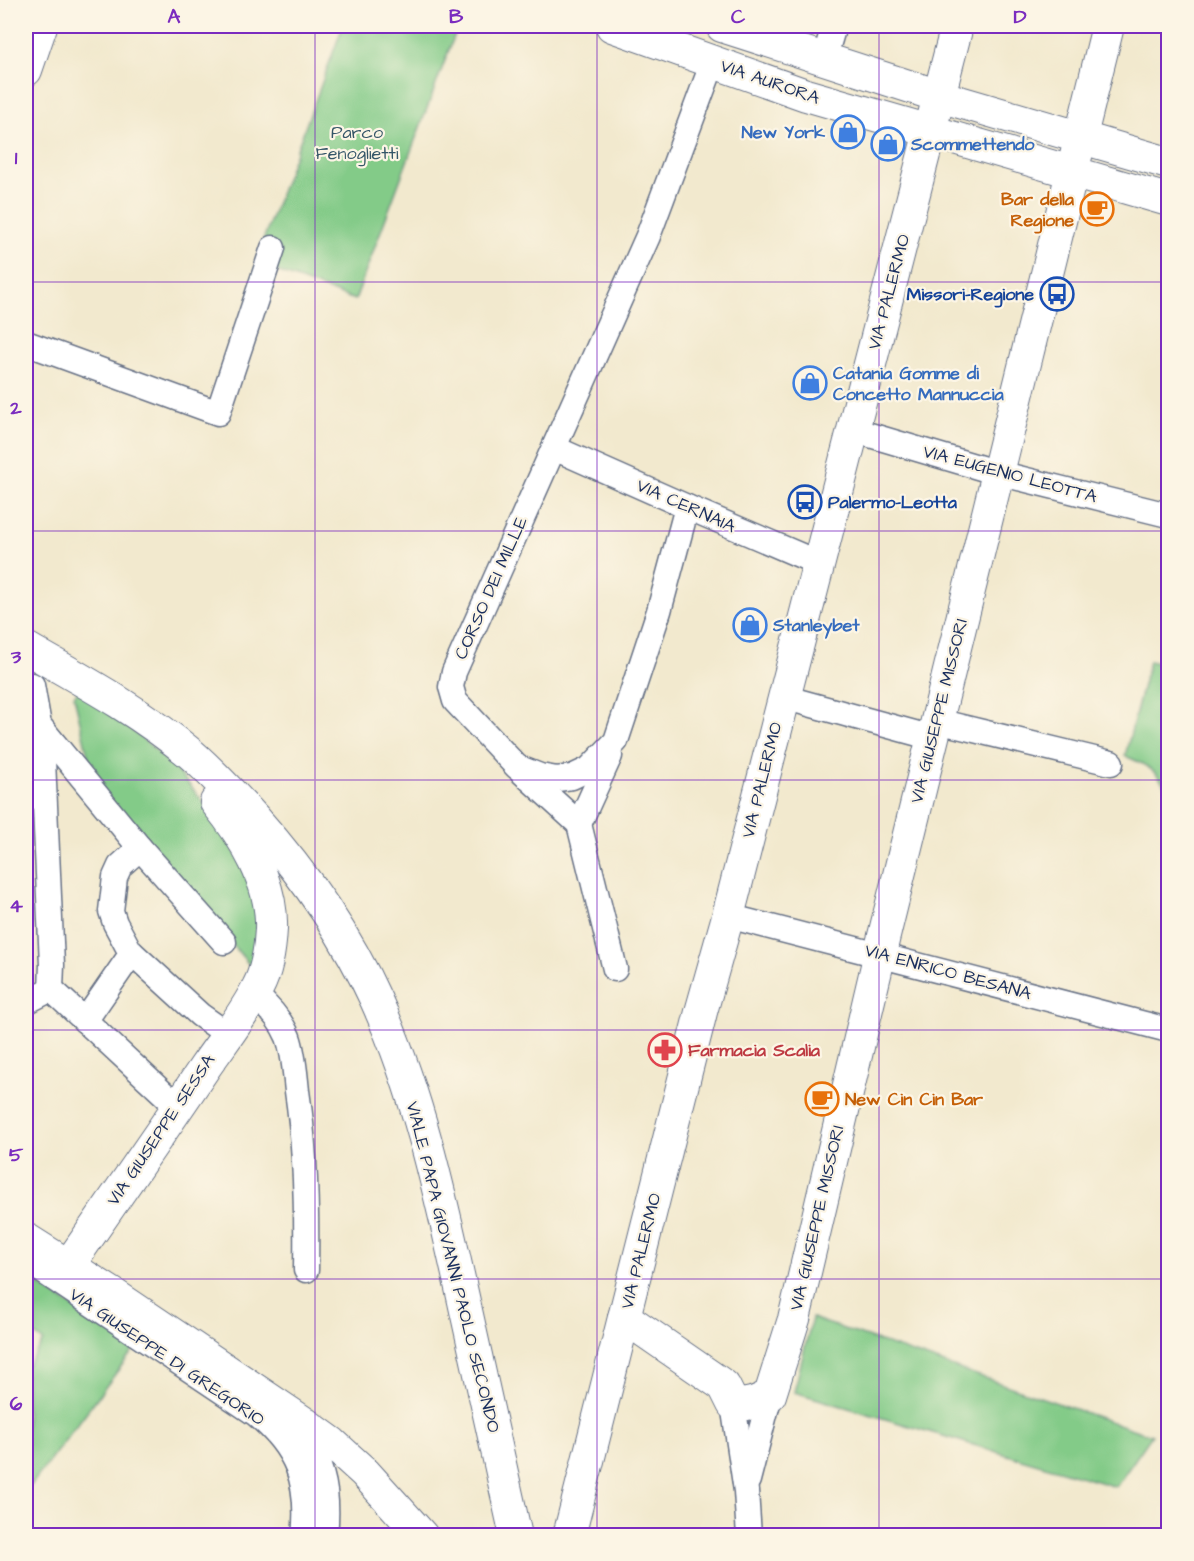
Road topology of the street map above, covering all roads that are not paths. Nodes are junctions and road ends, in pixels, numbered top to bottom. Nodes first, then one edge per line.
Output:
1 (41, 26) edge
2 (612, 26) edge
3 (725, 26) edge
4 (834, 26) edge
5 (957, 26) edge
6 (1108, 26) edge
7 (821, 58) junction
8 (713, 62) junction
9 (26, 70) edge
10 (806, 94) junction
11 (939, 96) junction
12 (930, 132) junction
13 (1080, 137) junction
14 (1168, 163) edge
15 (1073, 171) junction
16 (1168, 200) edge
17 (273, 248) dead end
18 (26, 343) edge
19 (853, 430) junction
20 (554, 448) junction
21 (998, 473) junction
22 (687, 507) junction
23 (1168, 515) edge
24 (818, 563) junction
25 (26, 648) edge
26 (32, 686) dead end
27 (783, 697) junction
28 (136, 715) junction
29 (39, 725) junction
30 (935, 729) junction
31 (616, 741) junction
32 (1111, 763) dead end
33 (517, 767) junction
34 (579, 824) junction
35 (140, 849) junction
36 (728, 916) junction
37 (224, 942) dead end
38 (132, 953) junction
39 (880, 954) junction
40 (615, 969) dead end
41 (51, 989) junction
42 (254, 994) junction
43 (26, 1002) edge
44 (85, 1021) junction
45 (1168, 1030) edge
46 (227, 1034) junction
47 (178, 1107) junction
48 (26, 1239) edge
49 (26, 1260) edge
50 (68, 1266) junction
51 (306, 1270) dead end
52 (624, 1317) junction
53 (770, 1395) junction
54 (275, 1402) junction
55 (733, 1404) junction
56 (746, 1491) junction
57 (304, 1536) edge
58 (325, 1536) edge
59 (422, 1536) edge
60 (516, 1536) edge
61 (569, 1536) edge
62 (749, 1536) edge

1 - 9 main road
2 - 8 main road, VIA AURORA
3 - 7 main road
3 - 8 main road
4 - 7 street
5 - 11 main road, VIA PALERMO
6 - 13 main road, VIA GIUSEPPE MISSORI
7 - 10 street
7 - 11 main road
8 - 10 main road, VIA AURORA
8 - 20 street, CORSO DEI MILLE
10 - 12 main road, VIA AURORA
11 - 12 main road, VIA PALERMO
11 - 13 main road
12 - 15 main road, VIA AURORA
12 - 19 main road, VIA PALERMO
13 - 14 main road
13 - 15 main road, VIA GIUSEPPE MISSORI
15 - 16 main road, VIA AURORA
15 - 21 main road, VIA GIUSEPPE MISSORI
17 - 18 street
19 - 21 street, VIA EUGENIO LEOTTA
19 - 24 main road, VIA PALERMO
20 - 22 street, VIA CERNAIA
20 - 33 street, CORSO DEI MILLE
21 - 23 street, VIA EUGENIO LEOTTA
21 - 30 main road, VIA GIUSEPPE MISSORI
22 - 24 street, VIA CERNAIA
22 - 31 street, CORSO DEI MILLE
24 - 27 main road, VIA PALERMO
25 - 28 main road
26 - 29 street
27 - 30 street
27 - 36 main road, VIA PALERMO
28 - 42 main road, VIA GIUSEPPE SESSA
28 - 60 main road, VIALE PAPA GIOVANNI PAOLO SECONDO
29 - 35 street
29 - 41 street
30 - 32 street
30 - 39 main road, VIA GIUSEPPE MISSORI
31 - 33 street, CORSO DEI MILLE
31 - 34 street
33 - 34 street
34 - 40 street
35 - 37 street
35 - 38 street
36 - 39 street, VIA ENRICO BESANA
36 - 52 main road, VIA PALERMO
38 - 44 street
38 - 46 street
39 - 45 street, VIA ENRICO BESANA
39 - 53 main road, VIA GIUSEPPE MISSORI
41 - 43 street
41 - 44 street
42 - 46 main road, VIA GIUSEPPE SESSA
42 - 51 street
44 - 47 street
46 - 47 main road, VIA GIUSEPPE SESSA
47 - 50 main road, VIA GIUSEPPE SESSA
48 - 50 main road
49 - 57 street, VIA GIUSEPPE DI GREGORIO
50 - 54 main road
52 - 55 main road
52 - 61 main road, VIA PALERMO
53 - 55 main road
53 - 56 street
54 - 58 street, VIA GIUSEPPE DI GREGORIO
54 - 59 main road
55 - 56 street
56 - 62 street

